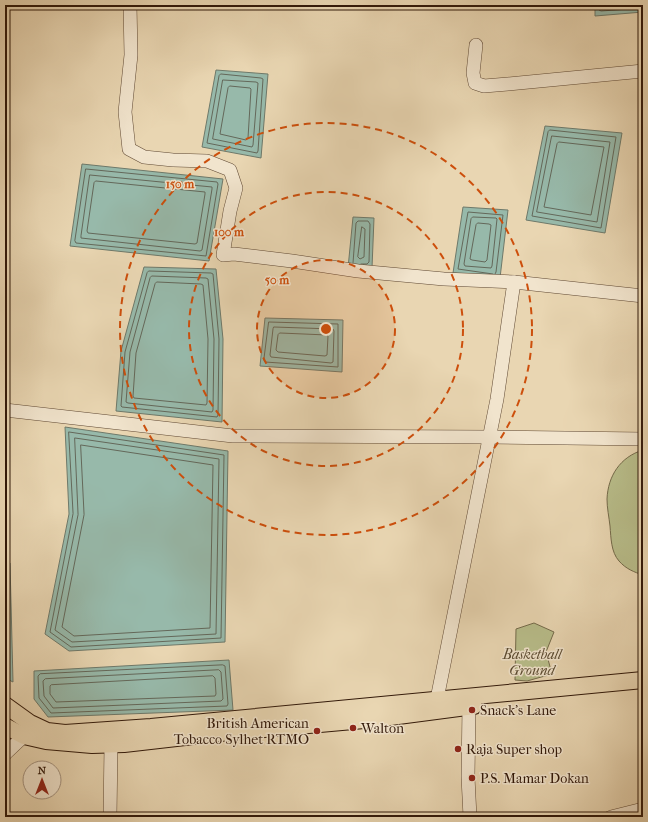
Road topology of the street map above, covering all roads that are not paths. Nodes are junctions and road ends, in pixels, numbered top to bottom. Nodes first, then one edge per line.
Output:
1 (130, 5) edge
2 (476, 45) dead end
3 (643, 71) edge
4 (514, 282) junction
5 (643, 296) edge
6 (5, 410) edge
7 (489, 437) junction
8 (643, 439) edge
9 (643, 680) edge
10 (643, 691) edge
11 (437, 699) junction
12 (5, 706) edge
13 (469, 706) junction
14 (5, 726) edge
15 (24, 736) junction
16 (111, 745) junction
17 (5, 754) edge
18 (643, 809) edge
19 (110, 817) edge
20 (470, 817) edge
21 (611, 817) edge

1 - 4 street
2 - 3 street
4 - 5 street
4 - 7 street
6 - 7 street
7 - 8 street
7 - 11 street
9 - 11 main road
10 - 13 main road
11 - 12 main road
13 - 16 main road
13 - 20 street
14 - 15 main road
15 - 16 main road
15 - 17 street
16 - 19 street
18 - 21 street

